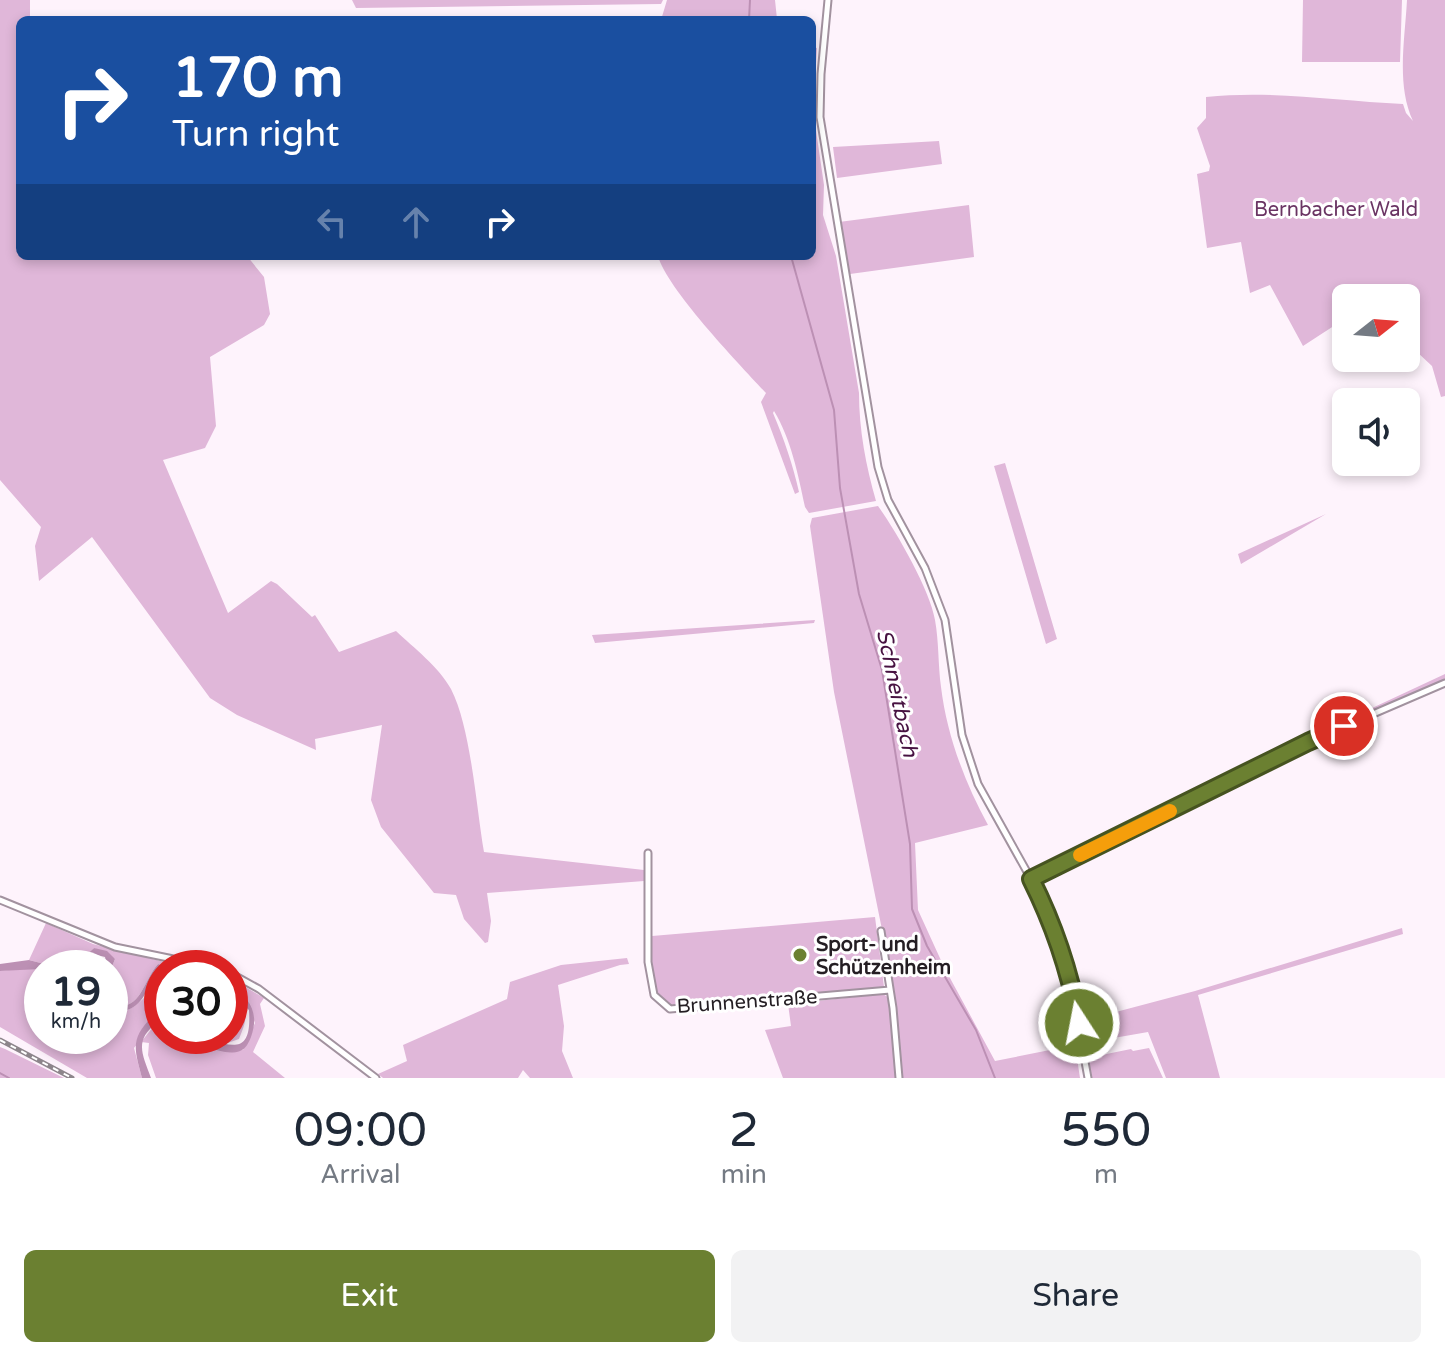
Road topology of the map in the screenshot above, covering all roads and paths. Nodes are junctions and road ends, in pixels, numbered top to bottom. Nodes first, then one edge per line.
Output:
1 (828, 0) edge
2 (1445, 683) edge
3 (648, 853) dead end
4 (1031, 879) junction
5 (0, 900) edge
6 (881, 931) dead end
7 (144, 953) edge
8 (248, 983) edge
9 (890, 990) junction
10 (376, 1078) edge
11 (899, 1078) edge
12 (1088, 1078) edge

1 - 4 street
2 - 4 street
3 - 9 street, Brunnenstraße
4 - 12 street
5 - 7 street
6 - 9 street
8 - 10 street
9 - 11 street

